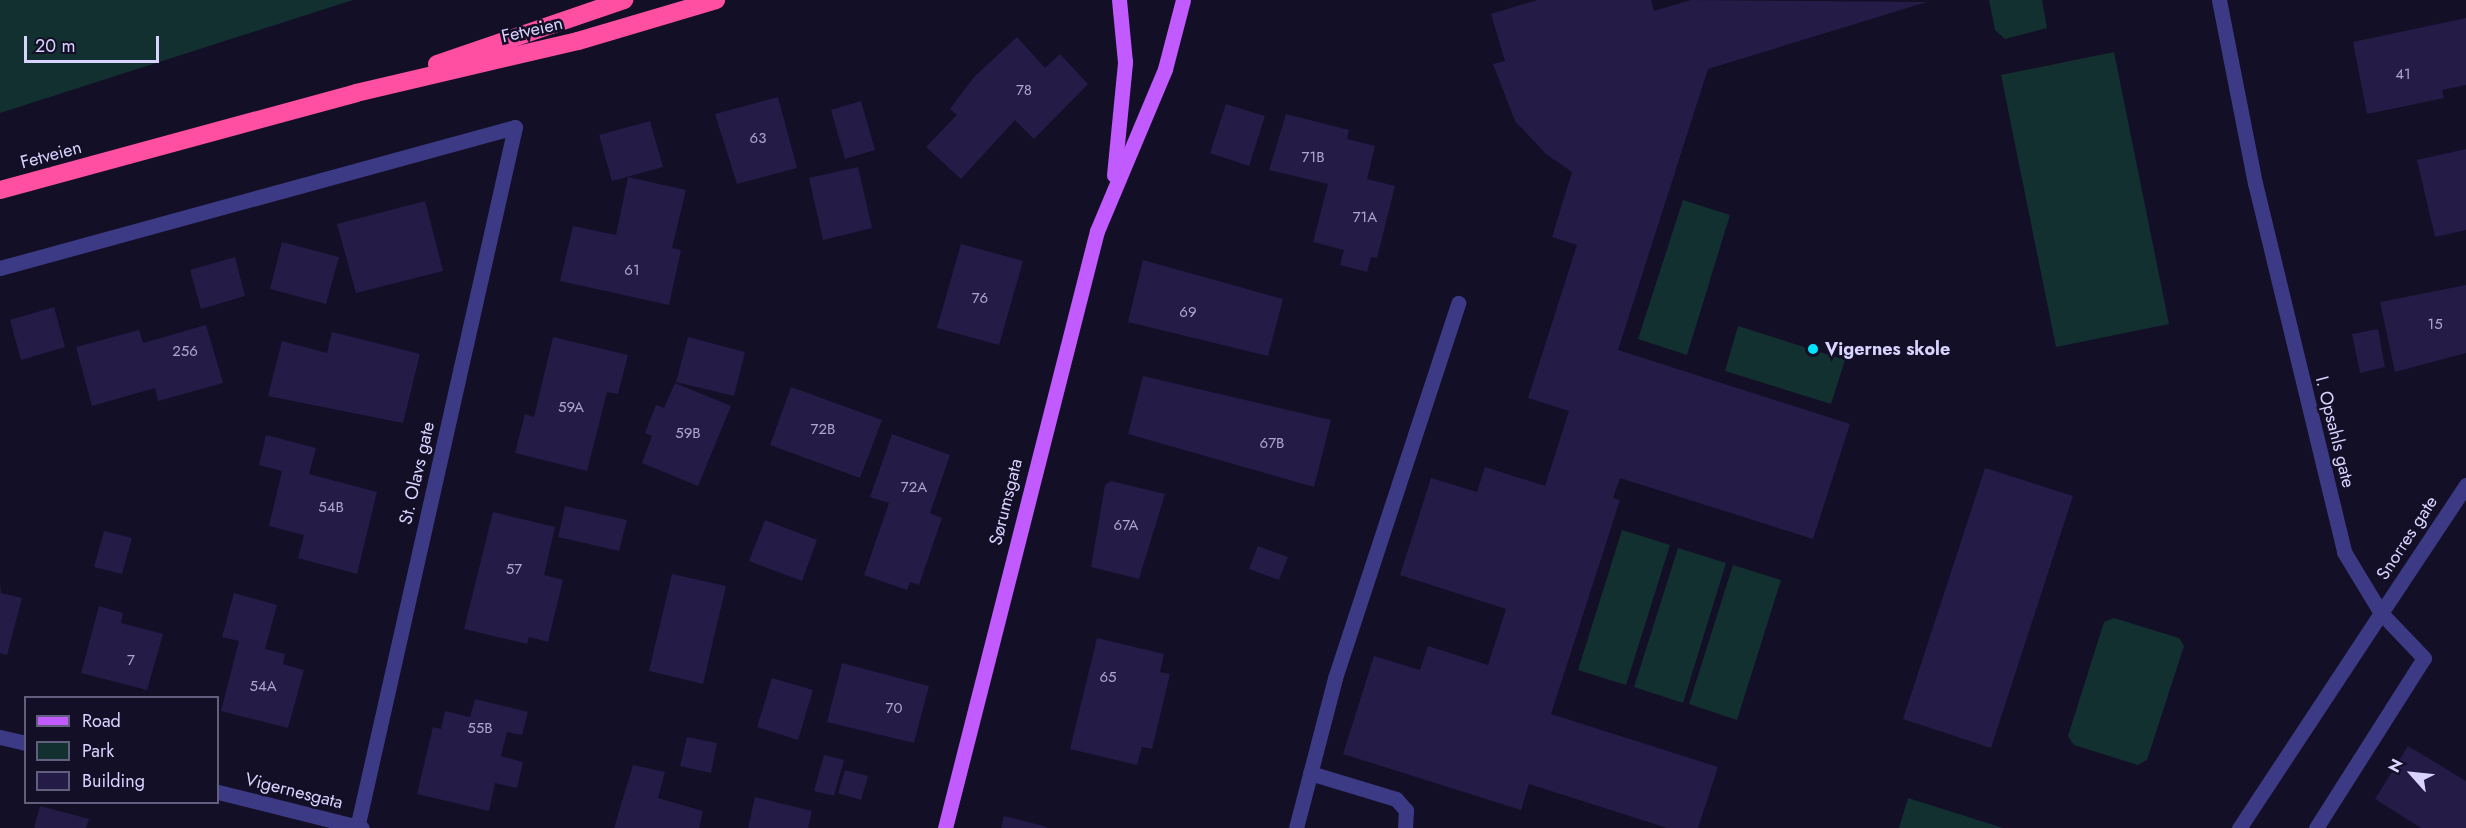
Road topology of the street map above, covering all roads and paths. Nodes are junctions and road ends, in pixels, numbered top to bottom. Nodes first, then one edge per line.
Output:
1 (624, 0) edge
2 (717, 0) edge
3 (1119, 0) edge
4 (1183, 0) edge
5 (2219, 0) edge
6 (356, 93) junction
7 (1112, 186) junction
8 (0, 190) edge
9 (0, 268) edge
10 (1458, 303) dead end
11 (2466, 485) edge
12 (2381, 613) junction
13 (0, 737) edge
14 (24, 743) edge
15 (1310, 773) junction
16 (219, 792) edge
17 (359, 828) edge
18 (945, 828) edge
19 (1296, 828) edge
20 (1405, 828) edge
21 (2240, 828) edge
22 (2316, 828) edge

1 - 6 highway, Fetveien
2 - 6 highway, Fetveien
3 - 7 main road, Sørumsgata
4 - 7 main road, Sørumsgata
5 - 12 street, I. Opsahls gate
6 - 8 highway, Fetveien
7 - 18 main road, Sørumsgata
9 - 17 street, St. Olavs gate
10 - 15 street
11 - 12 street, Snorres gate
12 - 21 street
12 - 22 street, I. Opsahls gate
13 - 14 street
15 - 19 street
15 - 20 street
16 - 17 street, Vigernesgata

